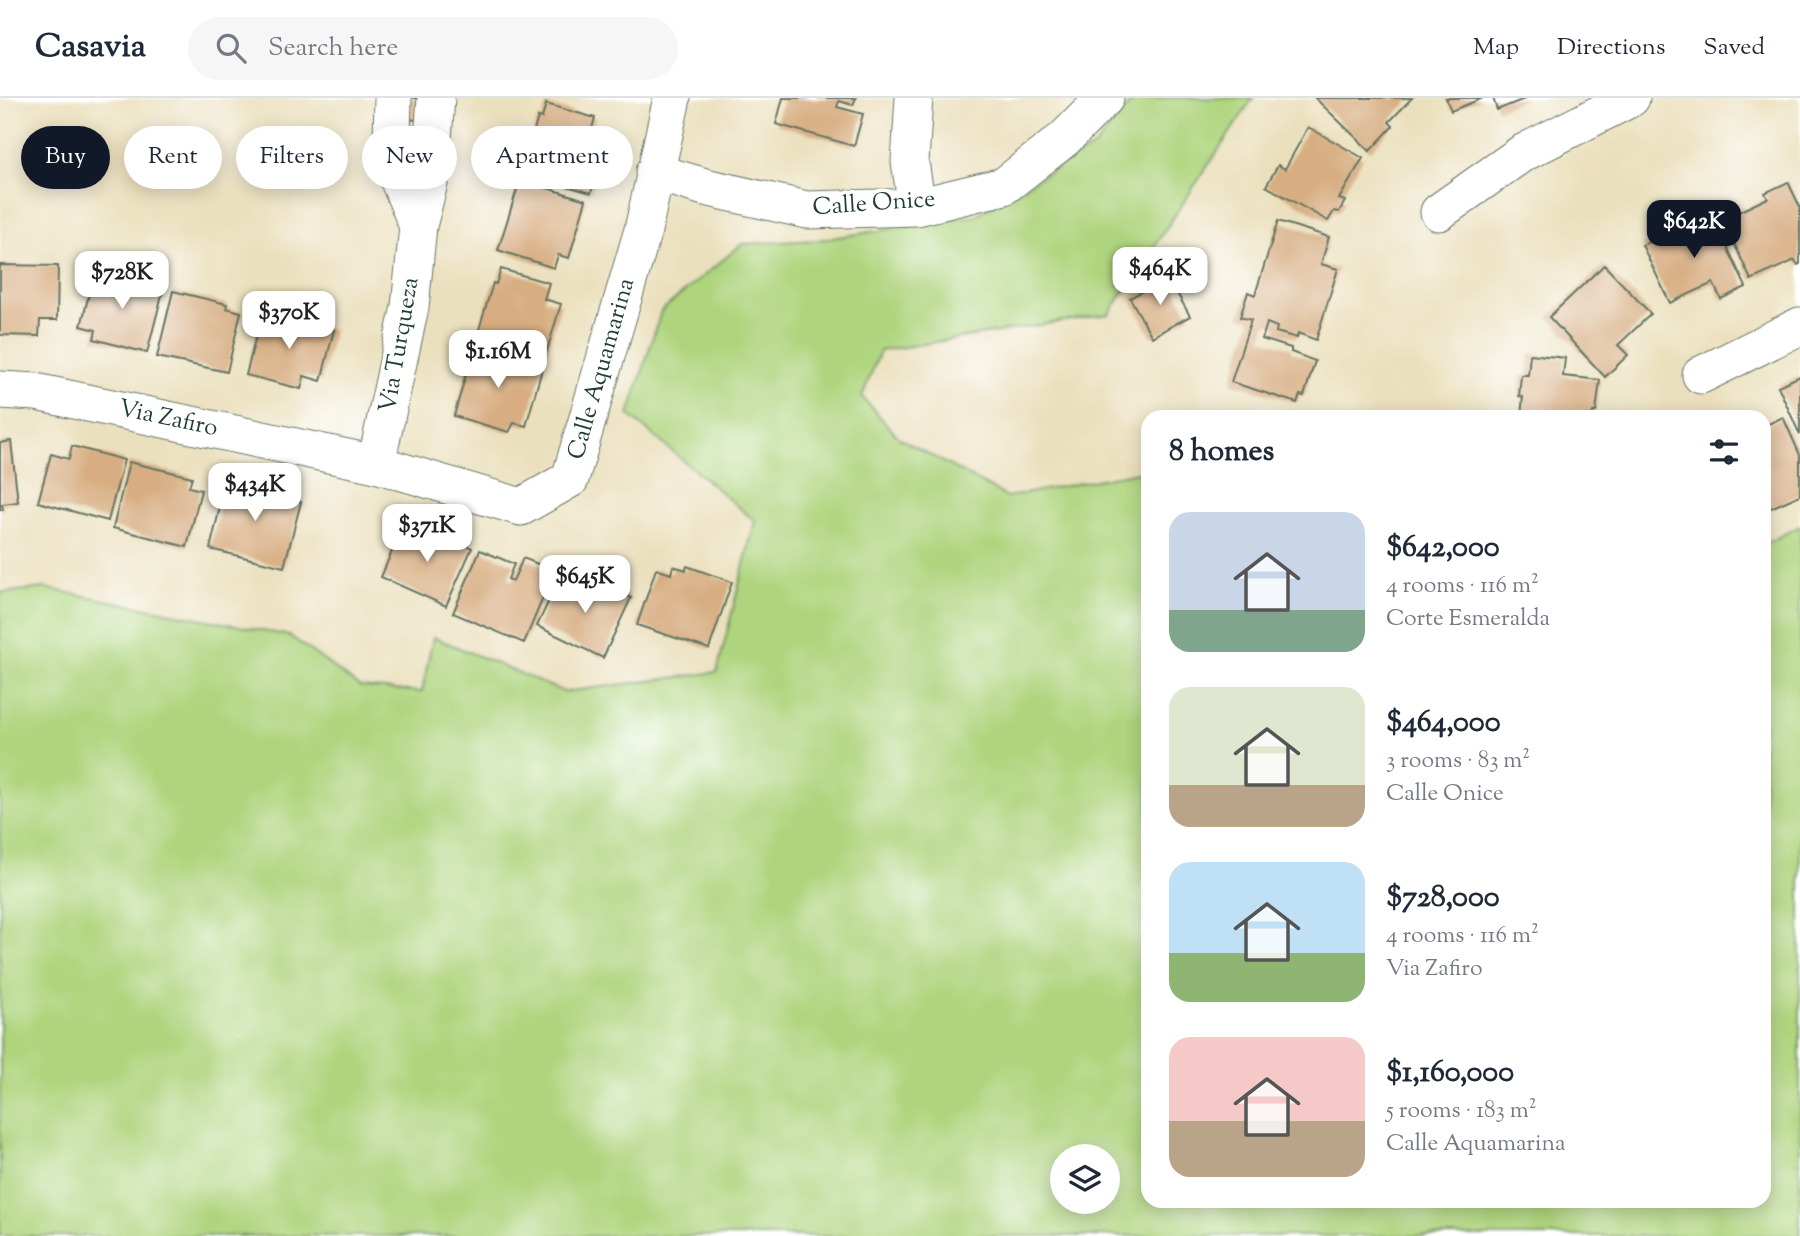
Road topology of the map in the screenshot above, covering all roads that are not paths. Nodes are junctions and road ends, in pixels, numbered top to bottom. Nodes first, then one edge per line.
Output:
1 (393, 98) edge
2 (436, 98) edge
3 (672, 98) edge
4 (914, 98) edge
5 (1105, 98) edge
6 (1631, 98) edge
7 (654, 172) junction
8 (917, 207) junction
9 (1439, 212) dead end
10 (418, 226) junction
11 (1800, 326) edge
12 (1701, 375) dead end
13 (0, 390) edge
14 (376, 464) junction

1 - 10 street, Via Turqueza
2 - 10 street, Via Turqueza
3 - 7 street, Calle Aquamarina
4 - 8 street
5 - 8 street, Calle Onice
6 - 9 street
7 - 8 street, Calle Onice
7 - 14 street, Calle Aquamarina
10 - 14 street, Via Turqueza
11 - 12 street
13 - 14 street, Via Zafiro

